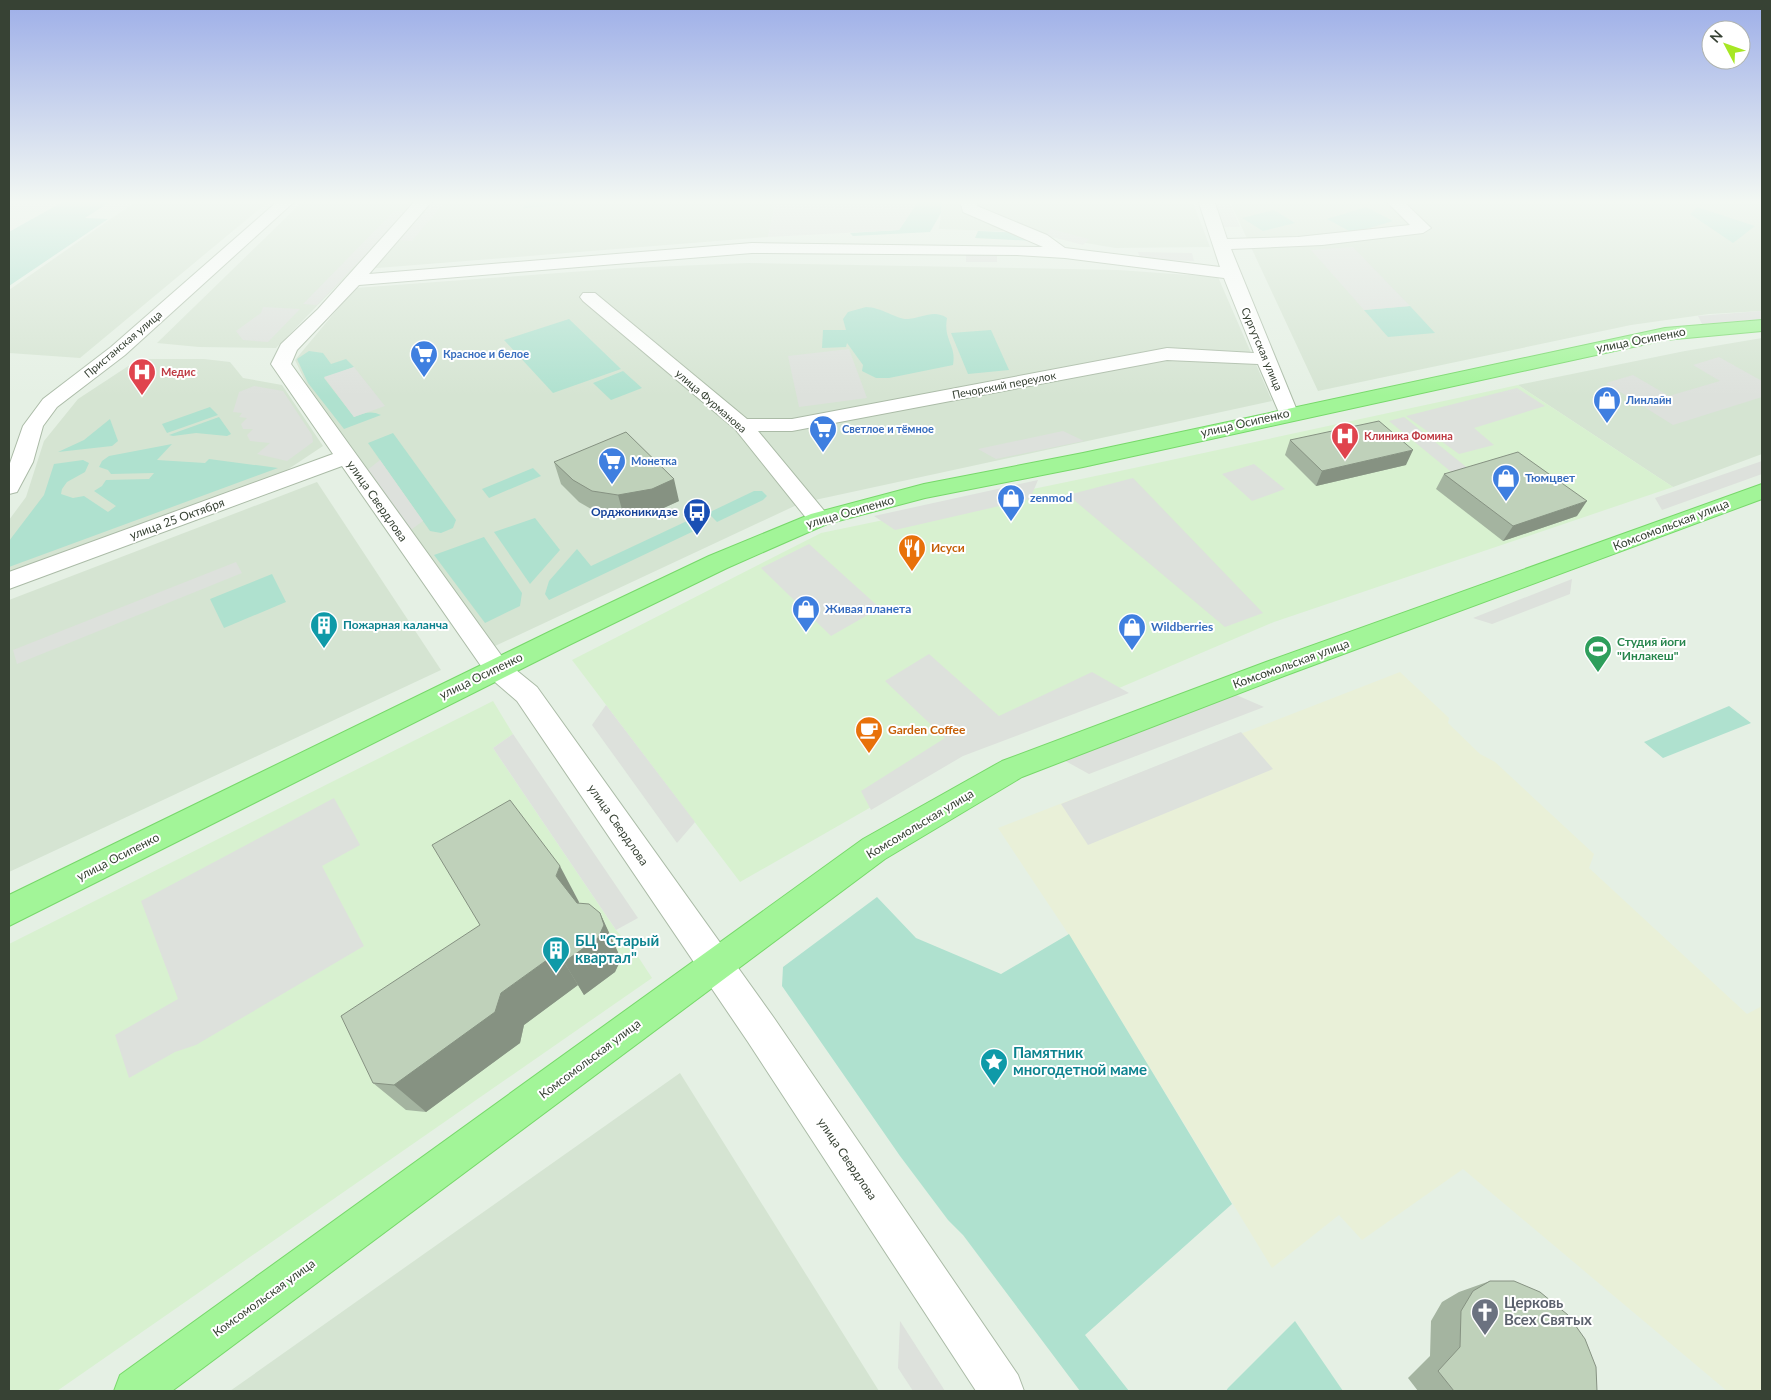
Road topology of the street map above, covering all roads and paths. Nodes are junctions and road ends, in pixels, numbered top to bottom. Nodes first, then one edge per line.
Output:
1 (214, 265) edge
2 (367, 265) edge
3 (536, 265) edge
4 (1162, 265) edge
5 (1228, 265) edge
6 (1231, 274) junction
7 (354, 280) junction
8 (589, 297) dead end
9 (1762, 325) edge
10 (1266, 359) junction
11 (1288, 414) junction
12 (742, 425) junction
13 (346, 457) junction
14 (9, 487) edge
15 (1762, 491) edge
16 (819, 519) junction
17 (9, 581) edge
18 (497, 669) junction
19 (9, 911) edge
20 (716, 964) junction
21 (136, 1391) edge
22 (1002, 1391) edge

1 - 14 street, Пристанская улица
2 - 7 street
3 - 7 street
4 - 6 street
5 - 6 street, Сургутская улица
6 - 10 street, Сургутская улица
7 - 13 street, улица Свердлова
8 - 12 street, улица Фурманова
9 - 11 main road, улица Осипенко
10 - 11 street, Сургутская улица
10 - 12 street, Печорский переулок
11 - 16 main road, улица Осипенко
12 - 16 street, улица Фурманова
13 - 17 street, улица 25 Октября
13 - 18 street, улица Свердлова
15 - 20 main road, Комсомольская улица
16 - 18 main road, улица Осипенко
18 - 19 main road, улица Осипенко
18 - 20 street, улица Свердлова
20 - 21 main road, Комсомольская улица
20 - 22 street, улица Свердлова

